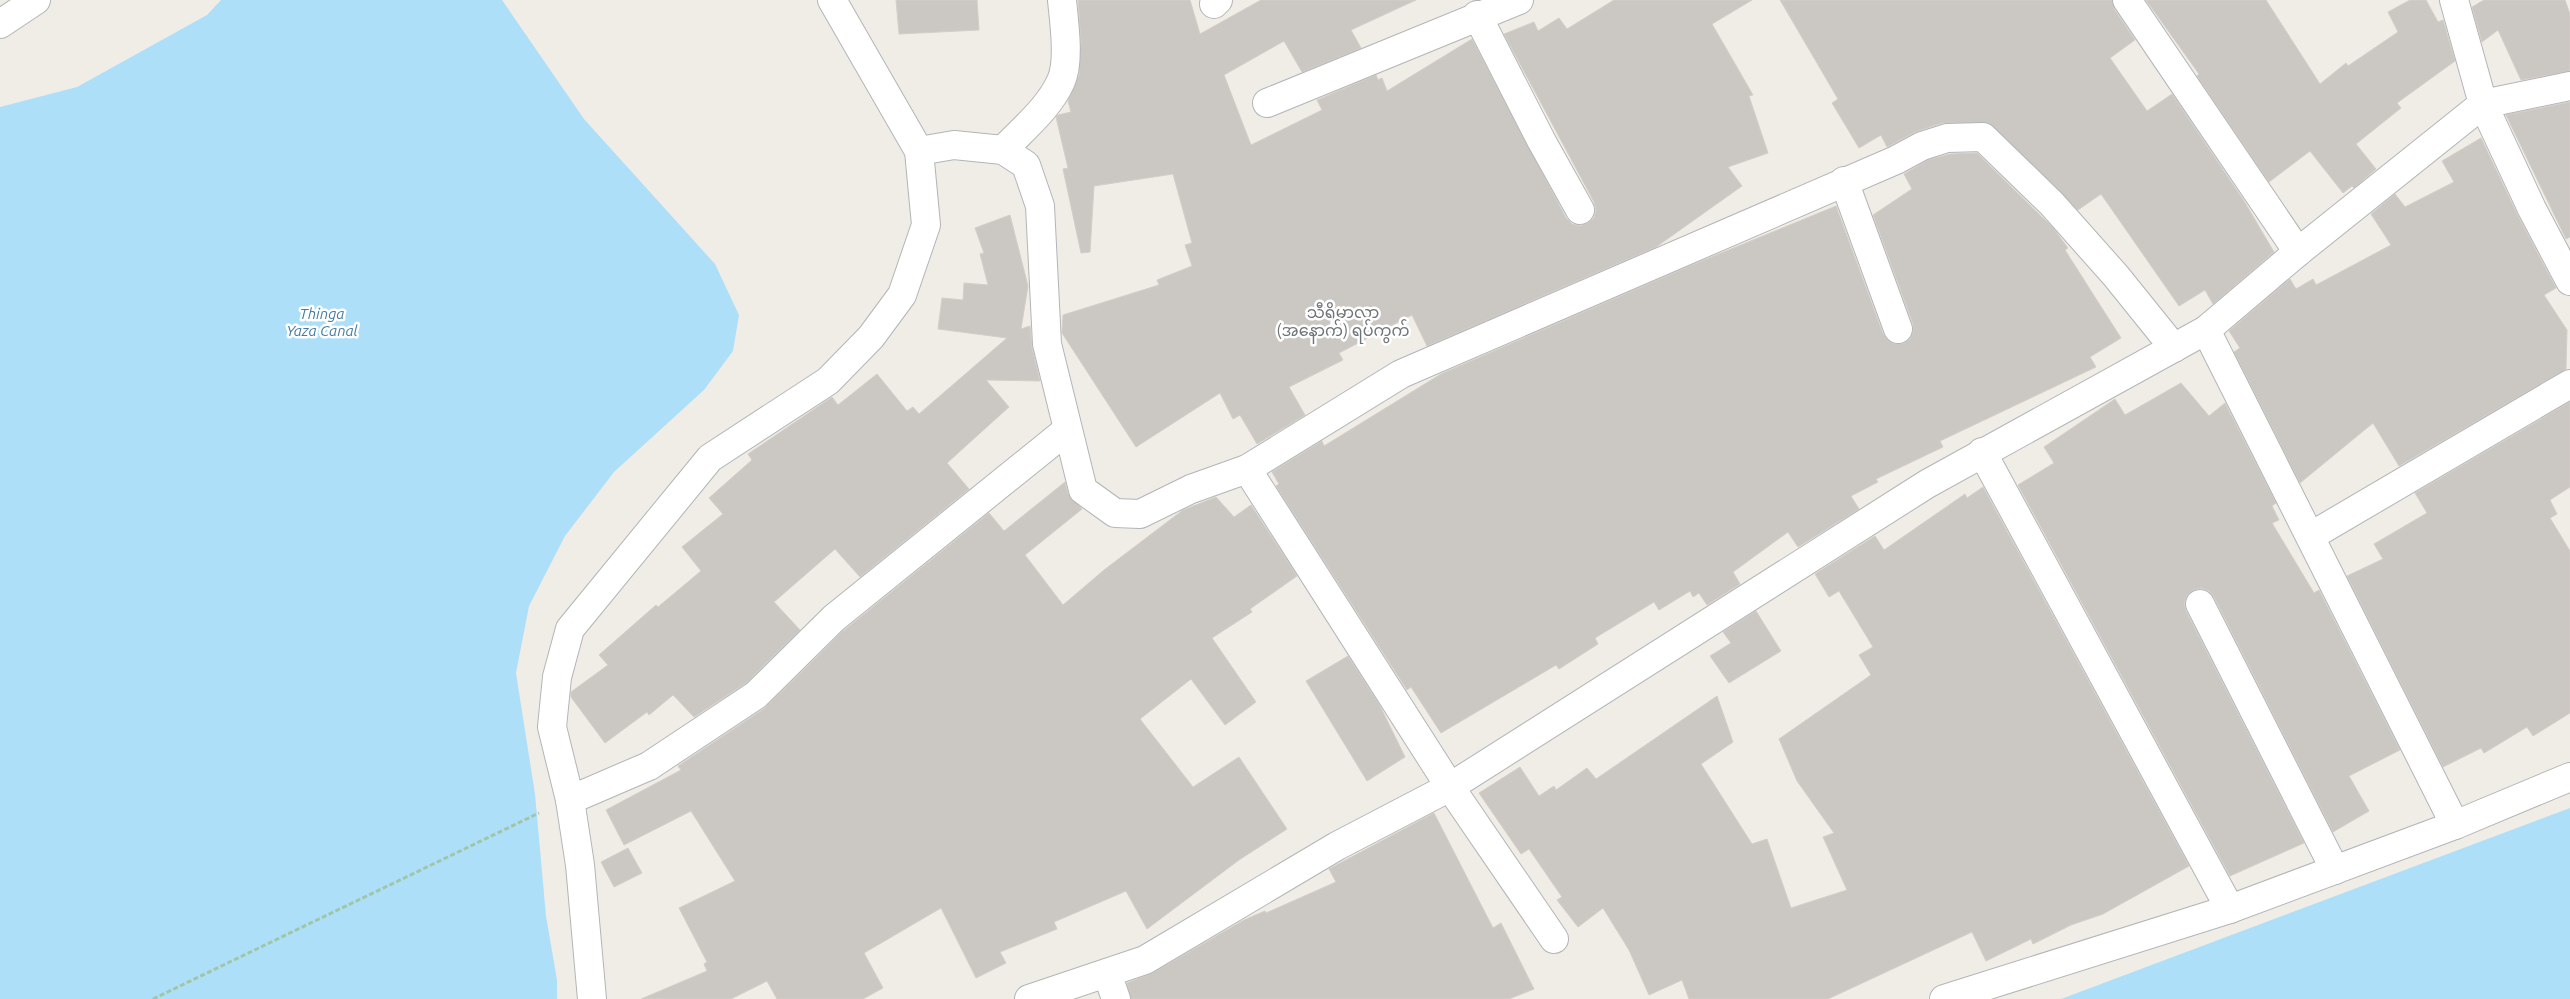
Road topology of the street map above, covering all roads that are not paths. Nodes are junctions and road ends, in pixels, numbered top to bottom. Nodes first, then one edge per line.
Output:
1 (36, 0) edge
2 (832, 0) edge
3 (1062, 0) edge
4 (1519, 0) edge
5 (2127, 0) edge
6 (2454, 0) edge
7 (1477, 15) junction
8 (0, 24) edge
9 (2570, 86) edge
10 (1267, 103) dead end
11 (2483, 104) junction
12 (1003, 150) junction
13 (920, 151) junction
14 (1844, 181) junction
15 (1580, 210) dead end
16 (2298, 252) junction
17 (2570, 281) edge
18 (1898, 328) dead end
19 (2206, 330) junction
20 (2174, 348) junction
21 (2570, 384) edge
22 (1068, 430) junction
23 (1982, 452) junction
24 (1247, 469) junction
25 (2311, 536) junction
26 (2200, 604) dead end
27 (2570, 777) edge
28 (1450, 787) junction
29 (570, 800) junction
30 (2455, 825) junction
31 (2335, 870) junction
32 (2230, 909) junction
33 (1554, 939) dead end
34 (1107, 973) junction
35 (592, 999) edge
36 (1029, 999) edge
37 (1116, 999) edge
38 (1944, 999) edge

1 - 8 street
2 - 13 street
3 - 12 street
4 - 7 street
5 - 16 street
6 - 11 street
7 - 10 street
7 - 15 street
9 - 11 street
11 - 16 street
11 - 17 street
12 - 13 street
12 - 22 street
13 - 29 street
14 - 18 street
14 - 20 street
14 - 24 street
16 - 19 street
19 - 20 street
19 - 25 street
20 - 23 street
21 - 25 street
22 - 24 street
22 - 29 street
23 - 28 street
23 - 32 street
24 - 28 street
25 - 30 street
26 - 31 street
27 - 30 street
28 - 33 street
28 - 34 street
29 - 35 street
30 - 31 street
31 - 32 street
32 - 38 street
34 - 36 street
34 - 37 street

